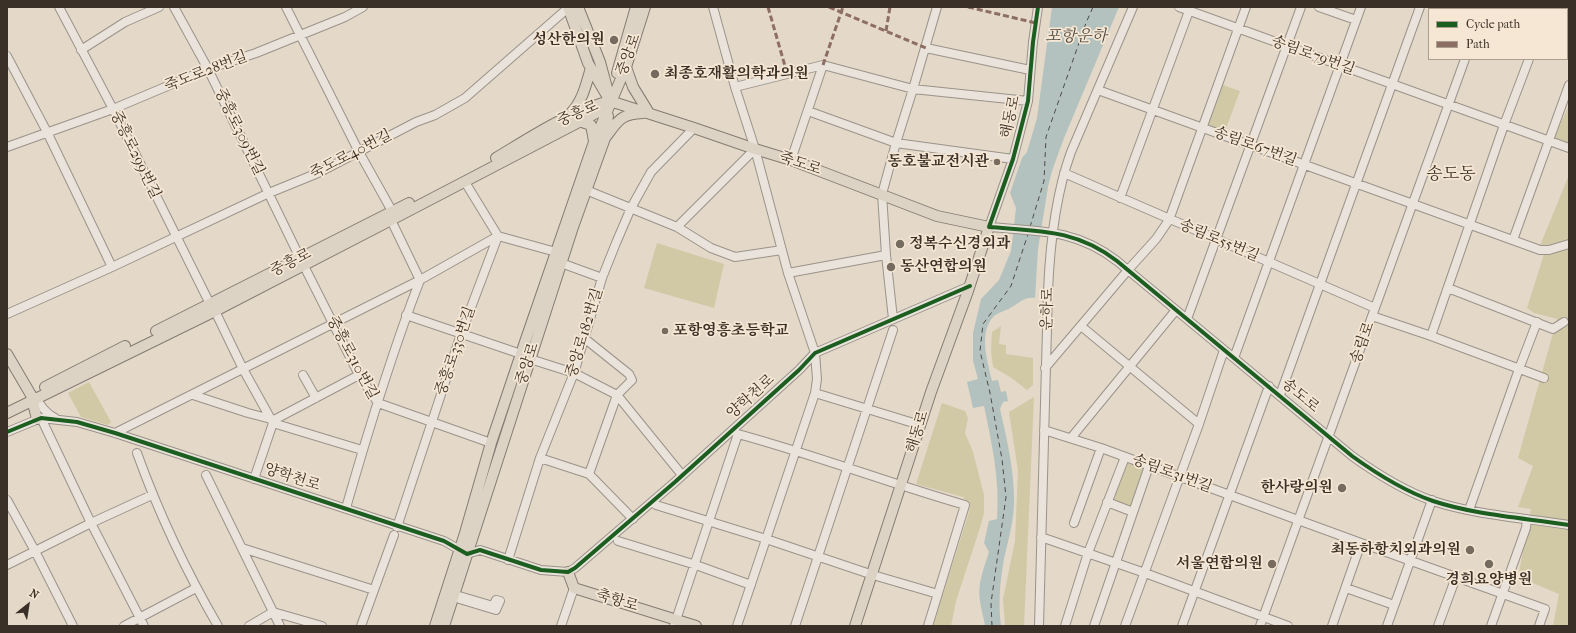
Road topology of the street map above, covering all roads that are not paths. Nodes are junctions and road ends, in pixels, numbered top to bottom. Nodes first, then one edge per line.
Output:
1 (59, 7) edge
2 (159, 7) edge
3 (174, 7) edge
4 (286, 7) edge
5 (363, 7) edge
6 (571, 7) edge
7 (636, 7) edge
8 (645, 7) edge
9 (713, 7) edge
10 (936, 7) edge
11 (1038, 7) edge
12 (1133, 7) edge
13 (1179, 7) edge
14 (1246, 7) edge
15 (1301, 7) edge
16 (1319, 7) edge
17 (1361, 7) edge
18 (1420, 7) edge
19 (1189, 11) junction
20 (1356, 20) junction
21 (1238, 29) junction
22 (300, 35) junction
23 (1286, 47) junction
24 (926, 48) junction
25 (81, 50) junction
26 (7, 56) edge
27 (1465, 60) edge
28 (1529, 60) edge
29 (823, 65) junction
30 (1340, 65) junction
31 (623, 66) junction
32 (591, 68) junction
33 (208, 69) junction
34 (1030, 70) junction
35 (602, 72) junction
36 (1392, 85) junction
37 (1569, 85) edge
38 (735, 87) junction
39 (913, 89) junction
40 (1098, 90) junction
41 (610, 101) junction
42 (1028, 101) junction
43 (1448, 105) junction
44 (113, 109) junction
45 (1152, 110) junction
46 (808, 112) junction
47 (649, 113) junction
48 (566, 118) junction
49 (580, 121) junction
50 (1504, 125) junction
51 (694, 128) junction
52 (1201, 128) junction
53 (48, 132) junction
54 (605, 138) junction
55 (1549, 141) junction
56 (594, 142) junction
57 (896, 143) junction
58 (1250, 146) junction
59 (7, 147) edge
60 (1569, 148) edge
61 (755, 149) junction
62 (359, 152) junction
63 (1013, 159) junction
64 (791, 160) junction
65 (1305, 165) junction
66 (1064, 173) junction
67 (465, 182) junction
68 (1356, 184) junction
69 (586, 190) junction
70 (269, 193) junction
71 (882, 194) junction
72 (1120, 198) junction
73 (1413, 204) junction
74 (631, 208) junction
75 (392, 216) junction
76 (1169, 220) junction
77 (1470, 224) junction
78 (676, 227) junction
79 (988, 227) junction
80 (1053, 233) junction
81 (498, 236) junction
82 (176, 238) junction
83 (1216, 240) junction
84 (1513, 240) junction
85 (1569, 244) edge
86 (782, 250) junction
87 (556, 252) junction
88 (886, 255) junction
89 (302, 261) junction
90 (561, 263) junction
91 (1269, 263) junction
92 (112, 267) junction
93 (1128, 270) junction
94 (788, 273) junction
95 (602, 278) junction
96 (420, 280) junction
97 (1320, 284) junction
98 (970, 286) junction
99 (1448, 288) junction
100 (212, 307) junction
101 (1176, 310) junction
102 (1374, 312) junction
103 (7, 314) edge
104 (406, 315) junction
105 (1187, 319) junction
106 (893, 320) junction
107 (1537, 322) junction
108 (1564, 322) dead end
109 (334, 324) junction
110 (1081, 326) junction
111 (893, 330) dead end
112 (461, 334) junction
113 (1431, 336) junction
114 (584, 338) junction
115 (1224, 350) junction
116 (815, 353) junction
117 (7, 354) edge
118 (526, 356) junction
119 (1234, 358) junction
120 (1130, 366) junction
121 (1045, 368) junction
122 (243, 369) junction
123 (1519, 369) junction
124 (574, 373) junction
125 (303, 375) dead end
126 (359, 375) junction
127 (1544, 378) dead end
128 (1269, 386) junction
129 (815, 393) junction
130 (193, 395) junction
131 (617, 395) junction
132 (1280, 395) junction
133 (33, 398) junction
134 (316, 398) junction
135 (378, 403) junction
136 (7, 407) edge
137 (868, 408) junction
138 (7, 413) edge
139 (39, 419) junction
140 (57, 419) junction
141 (272, 421) junction
142 (432, 423) junction
143 (1199, 424) junction
144 (920, 425) junction
145 (1044, 430) junction
146 (7, 432) edge
147 (116, 433) junction
148 (1329, 436) junction
149 (1071, 438) junction
150 (491, 443) junction
151 (1101, 448) junction
152 (362, 450) junction
153 (796, 450) junction
154 (138, 453) dead end
155 (1125, 457) junction
156 (540, 458) junction
157 (1149, 466) junction
158 (848, 468) junction
159 (589, 474) junction
160 (206, 475) dead end
161 (682, 475) junction
162 (1180, 477) junction
163 (254, 479) junction
164 (902, 485) junction
165 (1229, 494) junction
166 (152, 495) junction
167 (7, 500) edge
168 (1432, 500) junction
169 (1107, 502) junction
170 (656, 505) dead end
171 (346, 508) junction
172 (1469, 510) junction
173 (1133, 512) junction
174 (633, 519) junction
175 (1527, 519) junction
176 (1299, 520) junction
177 (708, 521) junction
178 (91, 523) junction
179 (1074, 523) dead end
180 (1569, 525) edge
181 (397, 527) junction
182 (394, 535) dead end
183 (1041, 537) junction
184 (766, 539) junction
185 (618, 541) dead end
186 (1361, 543) junction
187 (242, 548) junction
188 (35, 551) junction
189 (463, 552) junction
190 (1088, 553) junction
191 (818, 556) junction
192 (508, 560) junction
193 (1410, 561) junction
194 (1116, 563) junction
195 (7, 565) edge
196 (696, 565) junction
197 (572, 570) junction
198 (1145, 573) junction
199 (873, 575) junction
200 (1456, 577) junction
201 (751, 585) junction
202 (196, 588) junction
203 (574, 588) junction
204 (1346, 588) junction
205 (374, 590) junction
206 (1194, 592) junction
207 (451, 594) junction
208 (938, 594) junction
209 (1503, 594) junction
210 (1394, 605) junction
211 (273, 612) junction
212 (1264, 617) junction
213 (140, 618) junction
214 (675, 623) edge
215 (73, 626) edge
216 (124, 626) edge
217 (144, 626) edge
218 (218, 626) edge
219 (249, 626) edge
220 (280, 626) edge
221 (322, 626) edge
222 (361, 626) edge
223 (434, 626) edge
224 (444, 626) edge
225 (561, 626) edge
226 (696, 626) edge
227 (737, 626) edge
228 (795, 626) edge
229 (855, 626) edge
230 (928, 626) edge
231 (1039, 626) edge
232 (1065, 626) edge
233 (1094, 626) edge
234 (1125, 626) edge
235 (1182, 626) edge
236 (1260, 626) edge
237 (1288, 626) edge
238 (1332, 626) edge
239 (1387, 626) edge
240 (1438, 626) edge
241 (1491, 626) edge
242 (1540, 626) edge

1 - 25 street, 중흥로299번길
2 - 25 street
3 - 33 street, 중흥로309번길
4 - 22 street
5 - 22 street, 죽도로28번길
6 - 32 main road
6 - 35 main road
6 - 62 street, 죽도로40번길
7 - 31 main road, 중앙로
8 - 31 main road, 중앙로
9 - 38 street
10 - 24 street
11 - 34 street, 해동로
12 - 40 street, 운하로
13 - 19 street, 송림로79번길
14 - 21 street
15 - 23 street
16 - 20 street
17 - 20 street
18 - 36 street
19 - 21 street, 송림로79번길
19 - 45 street
20 - 30 street
21 - 23 street, 송림로79번길
21 - 52 street
22 - 33 street, 죽도로28번길
22 - 62 street
23 - 30 street, 송림로79번길
23 - 58 street
24 - 34 street
24 - 39 street
25 - 44 street, 중흥로299번길
26 - 53 street
27 - 43 street, 송림로
28 - 50 street
29 - 38 street
29 - 39 street
29 - 46 street
30 - 36 street, 송림로79번길
30 - 65 street
31 - 35 main road
31 - 41 main road, 중앙로
31 - 47 main road
32 - 41 main road
32 - 48 main road
33 - 44 street, 죽도로28번길
33 - 70 street, 중흥로309번길
34 - 42 street, 해동로
35 - 41 main road
36 - 43 street, 송림로79번길
36 - 68 street
37 - 55 street
38 - 61 street
39 - 42 street
39 - 57 street
40 - 45 street, 송림로67번길
40 - 66 street, 운하로
41 - 47 main road, 죽도로
41 - 48 main road, 중흥로
41 - 49 main road, 중흥로
41 - 54 main road, 중앙로
41 - 56 main road, 중앙로
42 - 63 street, 해동로
43 - 50 street, 송림로79번길
43 - 73 street, 송림로
44 - 53 street, 죽도로28번길
44 - 82 street, 중흥로299번길
45 - 52 street, 송림로67번길
45 - 72 street
46 - 57 street
46 - 64 street
47 - 51 main road, 죽도로
47 - 54 main road
48 - 75 main road, 중흥로
49 - 56 main road
49 - 67 main road, 중흥로
50 - 55 street, 송림로79번길
50 - 77 street
51 - 61 main road, 죽도로
51 - 74 street, 중앙로182번길
52 - 58 street, 송림로67번길
52 - 76 street
53 - 59 street, 죽도로28번길
53 - 92 street
54 - 69 main road, 중앙로
55 - 60 street, 송림로79번길
55 - 84 street
56 - 87 main road, 중앙로
57 - 63 street
57 - 71 street
58 - 65 street, 송림로67번길
58 - 83 street
61 - 64 main road, 죽도로
61 - 78 street
61 - 86 street
62 - 70 street, 죽도로40번길
62 - 75 street
63 - 79 street, 해동로
64 - 71 main road, 죽도로
65 - 68 street, 송림로67번길
65 - 91 street
66 - 72 street, 송림로55번길
66 - 80 street, 운하로
67 - 75 main road, 중흥로
67 - 81 street
68 - 73 street, 송림로67번길
68 - 97 street
69 - 74 street
69 - 90 main road, 중앙로
70 - 82 street, 죽도로40번길
70 - 89 street, 중흥로309번길
71 - 79 main road, 죽도로
71 - 88 street
72 - 76 street, 송림로55번길
73 - 77 street, 송림로67번길
73 - 102 street, 송림로
74 - 78 street
74 - 95 street, 중앙로182번길
75 - 89 main road, 중흥로
75 - 96 street
76 - 83 street, 송림로55번길
76 - 93 street
77 - 84 street, 송림로67번길
77 - 99 street
78 - 86 street
79 - 80 street, 송도로
79 - 98 main road, 해동로
80 - 93 street, 송도로
80 - 121 street, 운하로
81 - 87 street
81 - 96 street
81 - 112 street, 중흥로330번길
82 - 92 street, 죽도로40번길
82 - 100 street, 중흥로299번길
83 - 91 street, 송림로55번길
83 - 105 street
84 - 85 street, 송림로67번길
86 - 94 street
87 - 118 main road, 중앙로
88 - 94 street
88 - 106 street
89 - 100 main road, 중흥로
89 - 109 street, 중흥로310번길
90 - 95 street
90 - 118 main road, 중앙로
91 - 97 street, 송림로55번길
91 - 119 street
92 - 103 street, 죽도로40번길
93 - 101 street, 송도로
93 - 110 street
94 - 116 street
95 - 114 street, 중앙로182번길
96 - 104 street
96 - 109 street
97 - 102 street, 송림로55번길
97 - 132 street
98 - 106 street, 양학천로
98 - 144 main road, 해동로
99 - 107 street
99 - 113 street
100 - 122 street, 중흥로299번길
100 - 133 main road, 중흥로
101 - 105 street, 송도로
101 - 120 street
102 - 113 street, 송림로55번길
102 - 148 street, 송림로
104 - 112 street, 중앙로
104 - 135 street
105 - 115 street, 송도로
106 - 116 street, 양학천로
107 - 108 street
107 - 123 street
109 - 122 street
109 - 126 street, 중흥로310번길
110 - 120 street
110 - 121 street
111 - 137 street
112 - 118 street, 중앙로
112 - 142 street, 중흥로330번길
113 - 123 street, 송림로55번길
114 - 124 street, 중앙로182번길
114 - 131 street
115 - 119 street, 송도로
115 - 143 street
116 - 129 street
116 - 161 street, 양학천로
117 - 133 main road
118 - 124 street
118 - 150 main road, 중앙로
118 - 189 main road, 중앙로
119 - 128 street, 송도로
120 - 143 street
120 - 149 street
121 - 145 street, 운하로
122 - 130 street
122 - 141 street, 중흥로299번길
123 - 127 street, 송림로55번길
123 - 172 street
124 - 131 street
124 - 156 street, 중앙로182번길
125 - 134 street
126 - 134 street
126 - 135 street, 중흥로310번길
128 - 132 street, 송도로
128 - 165 street
129 - 137 street
129 - 153 street
130 - 141 street
130 - 147 street
131 - 159 street
131 - 161 street
132 - 148 street, 송도로
133 - 136 main road, 중흥로
133 - 138 main road, 중흥로
133 - 139 main road
133 - 140 street
134 - 141 street
135 - 142 street
135 - 152 street, 중흥로310번길
137 - 144 street
137 - 158 street
139 - 140 street, 양학천로
139 - 146 street, 양학천로
139 - 178 street
140 - 147 street, 양학천로
141 - 152 street
141 - 163 street
142 - 150 street
142 - 181 street, 중흥로330번길
143 - 162 street
144 - 164 main road, 해동로
145 - 149 street, 송림로31번길
145 - 183 street, 운하로
147 - 163 street, 양학천로
148 - 168 street, 송도로
148 - 176 street, 송림로
149 - 151 street, 송림로31번길
150 - 189 main road, 중앙로
151 - 155 street, 송림로31번길
151 - 179 street
152 - 171 street, 중흥로310번길
153 - 158 street
153 - 177 street, 양학천로
153 - 184 street
154 - 166 street
155 - 157 street, 송림로31번길
155 - 169 street
156 - 159 street
156 - 192 street, 중앙로182번길
157 - 162 street, 송림로31번길
157 - 173 street
158 - 164 street
158 - 191 street
159 - 174 street
160 - 187 street
161 - 174 street, 양학천로
162 - 165 street, 송림로31번길
162 - 198 street
163 - 171 street, 양학천로
164 - 199 main road, 해동로
164 - 208 street
165 - 176 street, 송림로31번길
165 - 206 street
166 - 178 street
166 - 202 street
167 - 188 street
168 - 172 street, 송도로
168 - 193 street
169 - 173 street
169 - 190 street
170 - 177 street
171 - 181 street, 양학천로
172 - 175 street, 송도로
173 - 194 street
174 - 197 street, 양학천로
175 - 180 street, 송도로
175 - 209 street
176 - 186 street, 송림로31번길
176 - 212 street, 송림로
177 - 184 street
177 - 196 street
178 - 188 street
178 - 213 street
181 - 189 street, 양학천로
182 - 205 street
183 - 190 street
183 - 231 street, 운하로
184 - 191 street
184 - 201 street
185 - 196 street
186 - 193 street, 송림로31번길
186 - 204 street
187 - 205 street
187 - 211 street
188 - 195 street
188 - 215 street
189 - 192 street
189 - 207 main road, 중앙로
190 - 194 street
190 - 232 street
191 - 199 street
191 - 228 street
192 - 197 street
193 - 200 street, 송림로31번길
193 - 210 street
194 - 198 street
194 - 233 street
196 - 201 street
196 - 214 street
197 - 203 main road
198 - 206 street
198 - 234 street
199 - 208 street
199 - 229 main road, 해동로
200 - 209 street, 송림로31번길
200 - 240 street
201 - 227 street
202 - 213 street
202 - 218 street
203 - 214 main road, 축항로
203 - 225 street
204 - 210 street
204 - 238 street
205 - 222 street
206 - 212 street
206 - 235 street
207 - 207 street
207 - 223 main road, 중앙로
207 - 224 main road, 중앙로
208 - 230 street
209 - 241 street
209 - 242 street, 송림로31번길
210 - 239 street
211 - 219 street
211 - 220 street
211 - 221 street
212 - 236 street, 송림로
212 - 237 street
213 - 216 street
213 - 217 street
214 - 226 main road, 축항로

